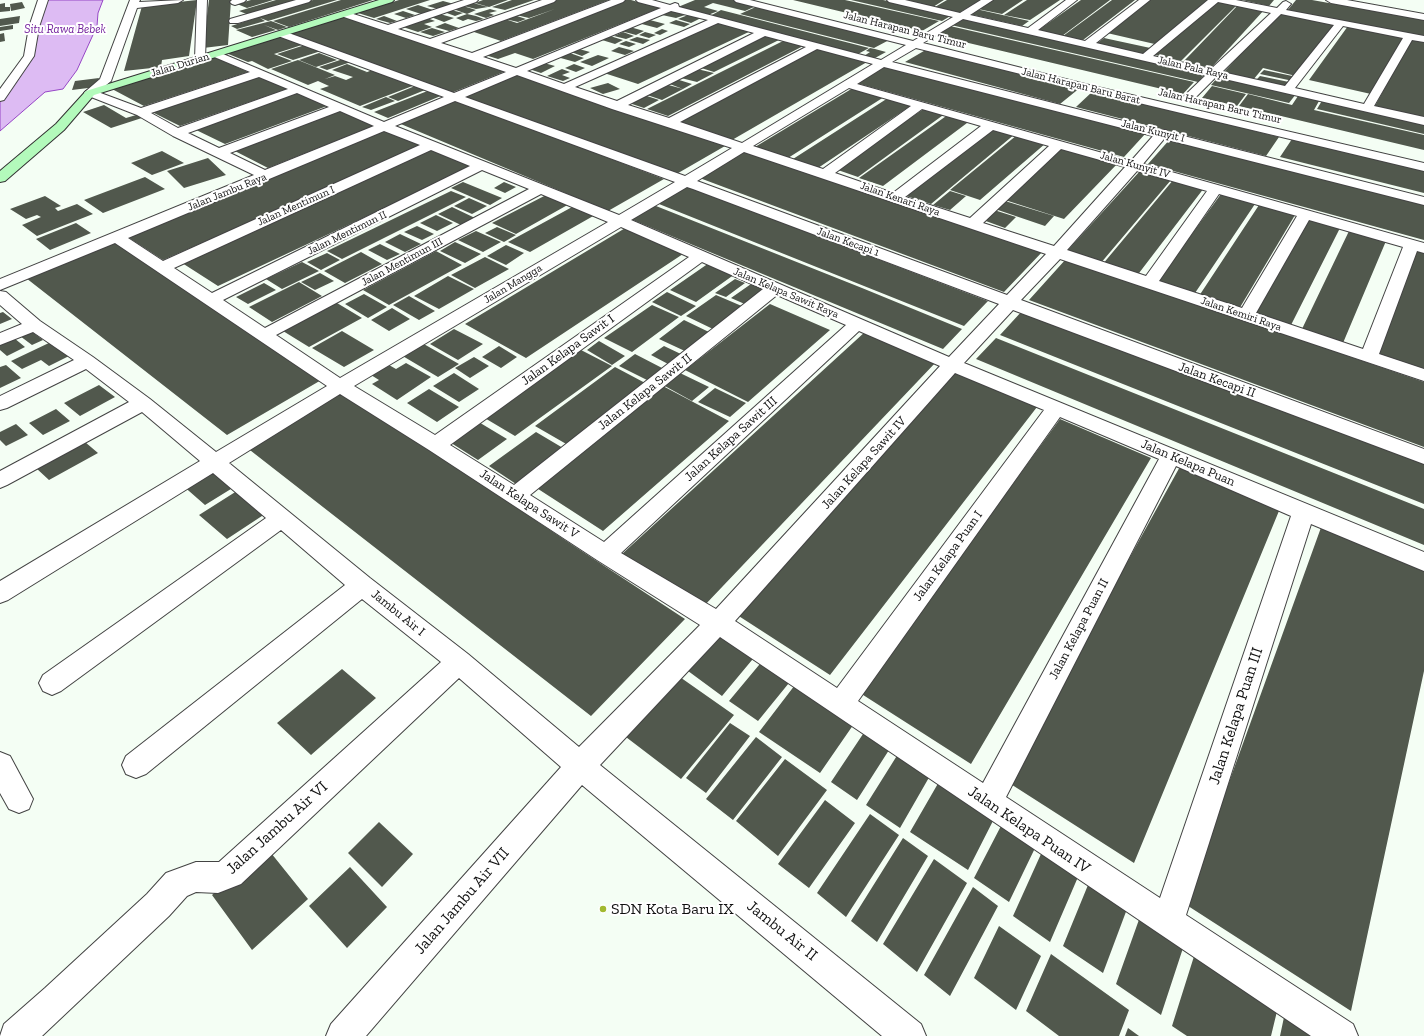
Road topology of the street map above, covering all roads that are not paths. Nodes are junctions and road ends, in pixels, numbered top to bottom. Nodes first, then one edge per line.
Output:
1 (43, 0) edge
2 (178, 0) edge
3 (202, 0) edge
4 (306, 0) edge
5 (389, 0) edge
6 (473, 0) edge
7 (550, 0) edge
8 (620, 0) edge
9 (641, 0) edge
10 (689, 0) edge
11 (739, 0) edge
12 (782, 0) edge
13 (988, 0) edge
14 (1072, 0) edge
15 (1145, 0) edge
16 (1214, 0) edge
17 (1221, 0) edge
18 (1290, 0) edge
19 (1331, 0) edge
20 (897, 1) edge
21 (134, 3) edge
22 (670, 8) junction
23 (1279, 11) junction
24 (344, 14) junction
25 (962, 16) junction
26 (1424, 17) edge
27 (717, 20) junction
28 (234, 21) dead end
29 (1340, 23) junction
30 (387, 29) junction
31 (1030, 31) junction
32 (764, 32) junction
33 (282, 34) junction
34 (928, 36) junction
35 (1409, 36) junction
36 (1424, 39) edge
37 (943, 40) dead end
38 (430, 43) junction
39 (914, 44) junction
40 (1088, 44) junction
41 (815, 46) junction
42 (216, 54) junction
43 (472, 57) junction
44 (1146, 57) junction
45 (200, 59) junction
46 (882, 63) junction
47 (516, 72) junction
48 (259, 73) junction
49 (1214, 73) junction
50 (846, 84) junction
51 (563, 88) junction
52 (298, 89) junction
53 (1093, 89) junction
54 (1288, 90) junction
55 (90, 93) junction
56 (2, 96) edge
57 (454, 97) junction
58 (1203, 102) dead end
59 (920, 105) junction
60 (616, 106) junction
61 (340, 107) junction
62 (1367, 108) junction
63 (1068, 109) junction
64 (141, 112) junction
65 (1424, 121) edge
66 (669, 123) junction
67 (991, 125) junction
68 (384, 126) junction
69 (178, 133) junction
70 (1162, 133) junction
71 (1288, 135) junction
72 (1058, 144) junction
73 (431, 145) junction
74 (743, 146) junction
75 (219, 153) junction
76 (1276, 154) junction
77 (1135, 165) junction
78 (482, 166) junction
79 (1424, 168) edge
80 (825, 174) junction
81 (266, 176) junction
82 (0, 178) edge
83 (685, 181) junction
84 (541, 189) junction
85 (1216, 189) junction
86 (896, 198) junction
87 (1424, 201) edge
88 (1305, 214) junction
89 (620, 221) junction
90 (973, 224) junction
91 (117, 237) junction
92 (1418, 246) edge
93 (1057, 252) junction
94 (700, 256) junction
95 (162, 267) junction
96 (1149, 283) junction
97 (0, 285) edge
98 (775, 288) junction
99 (0, 296) edge
100 (211, 300) junction
101 (1010, 303) junction
102 (1246, 316) junction
103 (857, 324) junction
104 (34, 325) junction
105 (264, 335) junction
106 (0, 340) edge
107 (1369, 357) junction
108 (87, 361) junction
109 (953, 365) junction
110 (1424, 375) edge
111 (340, 386) junction
112 (143, 403) junction
113 (0, 404) edge
114 (1056, 408) junction
115 (436, 445) junction
116 (1171, 456) junction
117 (1424, 457) edge
118 (214, 462) junction
119 (0, 480) edge
120 (515, 495) junction
121 (1304, 511) junction
122 (282, 518) junction
123 (605, 554) junction
124 (1424, 562) edge
125 (362, 585) junction
126 (0, 593) edge
127 (718, 623) junction
128 (459, 662) junction
129 (52, 683) dead end
130 (841, 704) junction
131 (0, 765) edge
132 (136, 765) dead end
133 (580, 766) junction
134 (19, 800) dead end
135 (988, 802) junction
136 (1168, 921) junction
137 (16, 1036) edge
138 (343, 1036) edge
139 (909, 1036) edge
140 (1341, 1036) edge

1 - 56 street
2 - 21 street
3 - 45 street
4 - 28 street
5 - 24 street, Jalan Durian
6 - 30 street
7 - 38 street
8 - 43 street
9 - 22 street, Jalan Kunyit I
10 - 22 street, Jalan Jambu Raya
11 - 39 street, Jalan Harapan Baru Barat
12 - 34 street, Jalan Harapan Baru Timur
13 - 25 street, Jalan Mangga
14 - 31 street
15 - 40 street
16 - 44 street
17 - 23 street
18 - 23 street
19 - 26 street
20 - 25 street, Jalan Pala Raya
21 - 55 street
22 - 27 street, Jalan Kunyit I
22 - 47 street, Jalan Jambu Raya
23 - 29 street
23 - 49 street
24 - 30 street, Jalan Kenari Raya
24 - 33 street, Jalan Durian
25 - 31 street, Jalan Pala Raya
25 - 34 street, Jalan Mangga
27 - 32 street, Jalan Kunyit I
27 - 51 street
29 - 35 street
29 - 54 street
30 - 38 street, Jalan Kenari Raya
31 - 40 street, Jalan Pala Raya
32 - 41 street, Jalan Kunyit I
32 - 60 street
33 - 42 street, Jalan Durian
33 - 57 street, Jalan Kecapi 1
34 - 37 street, Jalan Harapan Baru Timur
34 - 39 street, Jalan Mangga
35 - 36 street
35 - 62 street
38 - 43 street, Jalan Kenari Raya
39 - 46 street, Jalan Mangga
39 - 53 street, Jalan Harapan Baru Barat
40 - 44 street, Jalan Pala Raya
41 - 46 street, Jalan Kunyit I
41 - 66 street
42 - 45 street, Jalan Durian
42 - 48 street, Jalan Kelapa Sawit Raya
43 - 47 street, Jalan Kenari Raya
44 - 49 street, Jalan Pala Raya
45 - 55 street, Jalan Durian
46 - 50 street, Jalan Mangga
46 - 63 street, Jalan Kunyit I
47 - 51 street, Jalan Kenari Raya
47 - 57 street, Jalan Jambu Raya
48 - 52 street, Jalan Kelapa Sawit Raya
48 - 64 street
49 - 54 street, Jalan Pala Raya
49 - 58 street, Jalan Harapan Baru Timur
50 - 59 street, Jalan Kunyit IV
50 - 74 street, Jalan Mangga
51 - 60 street, Jalan Kenari Raya
52 - 61 street, Jalan Kelapa Sawit Raya
52 - 69 street
53 - 63 street
53 - 71 street, Jalan Harapan Baru Barat
54 - 62 street, Jalan Pala Raya
55 - 64 street
55 - 82 street
57 - 68 street, Jalan Jambu Raya
57 - 83 street, Jalan Kecapi 1
59 - 67 street, Jalan Kunyit IV
59 - 80 street
60 - 66 street, Jalan Kenari Raya
61 - 68 street, Jalan Kelapa Sawit Raya
61 - 75 street
62 - 65 street, Jalan Pala Raya
63 - 70 street, Jalan Kunyit I
64 - 69 street
66 - 74 street, Jalan Kenari Raya
67 - 72 street, Jalan Kunyit IV
67 - 86 street
68 - 73 street, Jalan Kelapa Sawit Raya
68 - 81 street, Jalan Jambu Raya
69 - 75 street
70 - 76 street, Jalan Kunyit I
70 - 77 street, Jalan Kelapa Sawit IV
71 - 76 street
71 - 79 street, Jalan Harapan Baru Barat
72 - 77 street, Jalan Kunyit IV
72 - 90 street
73 - 78 street, Jalan Kelapa Sawit Raya
73 - 95 street, Jalan Mentimun I
74 - 80 street, Jalan Kenari Raya
74 - 83 street, Jalan Mangga
75 - 81 street
76 - 87 street, Jalan Kunyit I
77 - 85 street, Jalan Kunyit IV
77 - 93 street, Jalan Kelapa Sawit IV
78 - 84 street, Jalan Kelapa Sawit Raya
78 - 100 street, Jalan Mentimun II
80 - 86 street, Jalan Kenari Raya
81 - 91 street, Jalan Jambu Raya
83 - 89 street, Jalan Mangga
83 - 101 street, Jalan Kecapi 1
84 - 89 street, Jalan Kelapa Sawit Raya
84 - 105 street, Jalan Mentimun III
85 - 88 street, Jalan Kunyit IV
85 - 96 street
86 - 90 street, Jalan Kenari Raya
88 - 92 street, Jalan Kunyit IV
88 - 102 street
89 - 94 street, Jalan Kelapa Sawit Raya
89 - 111 street, Jalan Mangga
90 - 93 street, Jalan Kenari Raya
91 - 95 street, Jalan Kelapa Sawit V
91 - 97 street, Jalan Jambu Raya
92 - 107 street
93 - 96 street, Jalan Kemiri Raya
93 - 101 street, Jalan Kelapa Sawit IV
94 - 98 street, Jalan Kelapa Sawit Raya
94 - 115 street, Jalan Kelapa Sawit I
95 - 100 street, Jalan Kelapa Sawit V
96 - 102 street, Jalan Kemiri Raya
98 - 103 street, Jalan Kelapa Sawit Raya
98 - 120 street, Jalan Kelapa Sawit II
99 - 104 street, Jambu Air I
100 - 105 street, Jalan Kelapa Sawit V
101 - 109 street, Jalan Kelapa Sawit IV
101 - 117 street, Jalan Kecapi II
102 - 107 street, Jalan Kemiri Raya
103 - 109 street, Jalan Kelapa Sawit Raya
103 - 123 street, Jalan Kelapa Sawit III
104 - 106 street
104 - 108 street, Jambu Air I
105 - 111 street, Jalan Kelapa Sawit V
107 - 110 street, Jalan Kemiri Raya
108 - 112 street, Jambu Air I
108 - 113 street
109 - 114 street, Jalan Kelapa Puan
109 - 127 street, Jalan Kelapa Sawit IV
111 - 115 street, Jalan Kelapa Sawit V
111 - 118 street, Jalan Mangga
112 - 118 street, Jambu Air I
112 - 119 street
114 - 116 street, Jalan Kelapa Puan
114 - 130 street, Jalan Kelapa Puan I
115 - 120 street, Jalan Kelapa Sawit V
116 - 121 street, Jalan Kelapa Puan
116 - 135 street, Jalan Kelapa Puan II
118 - 122 street, Jambu Air I
118 - 126 street, Jalan Mangga
120 - 123 street, Jalan Kelapa Sawit V
121 - 124 street, Jalan Kelapa Puan
121 - 136 street, Jalan Kelapa Puan III
122 - 125 street, Jambu Air I
122 - 129 street
123 - 127 street, Jalan Kelapa Sawit V
125 - 128 street, Jambu Air I
125 - 132 street
127 - 130 street, Jalan Kelapa Puan IV
127 - 133 street, Jalan Kelapa Sawit IV
128 - 133 street, Jambu Air I
128 - 137 street, Jalan Jambu Air VI
130 - 135 street, Jalan Kelapa Puan IV
131 - 134 street
133 - 138 street, Jalan Jambu Air VII
133 - 139 street, Jambu Air II
135 - 136 street, Jalan Kelapa Puan IV
136 - 140 street, Jalan Kelapa Puan IV

